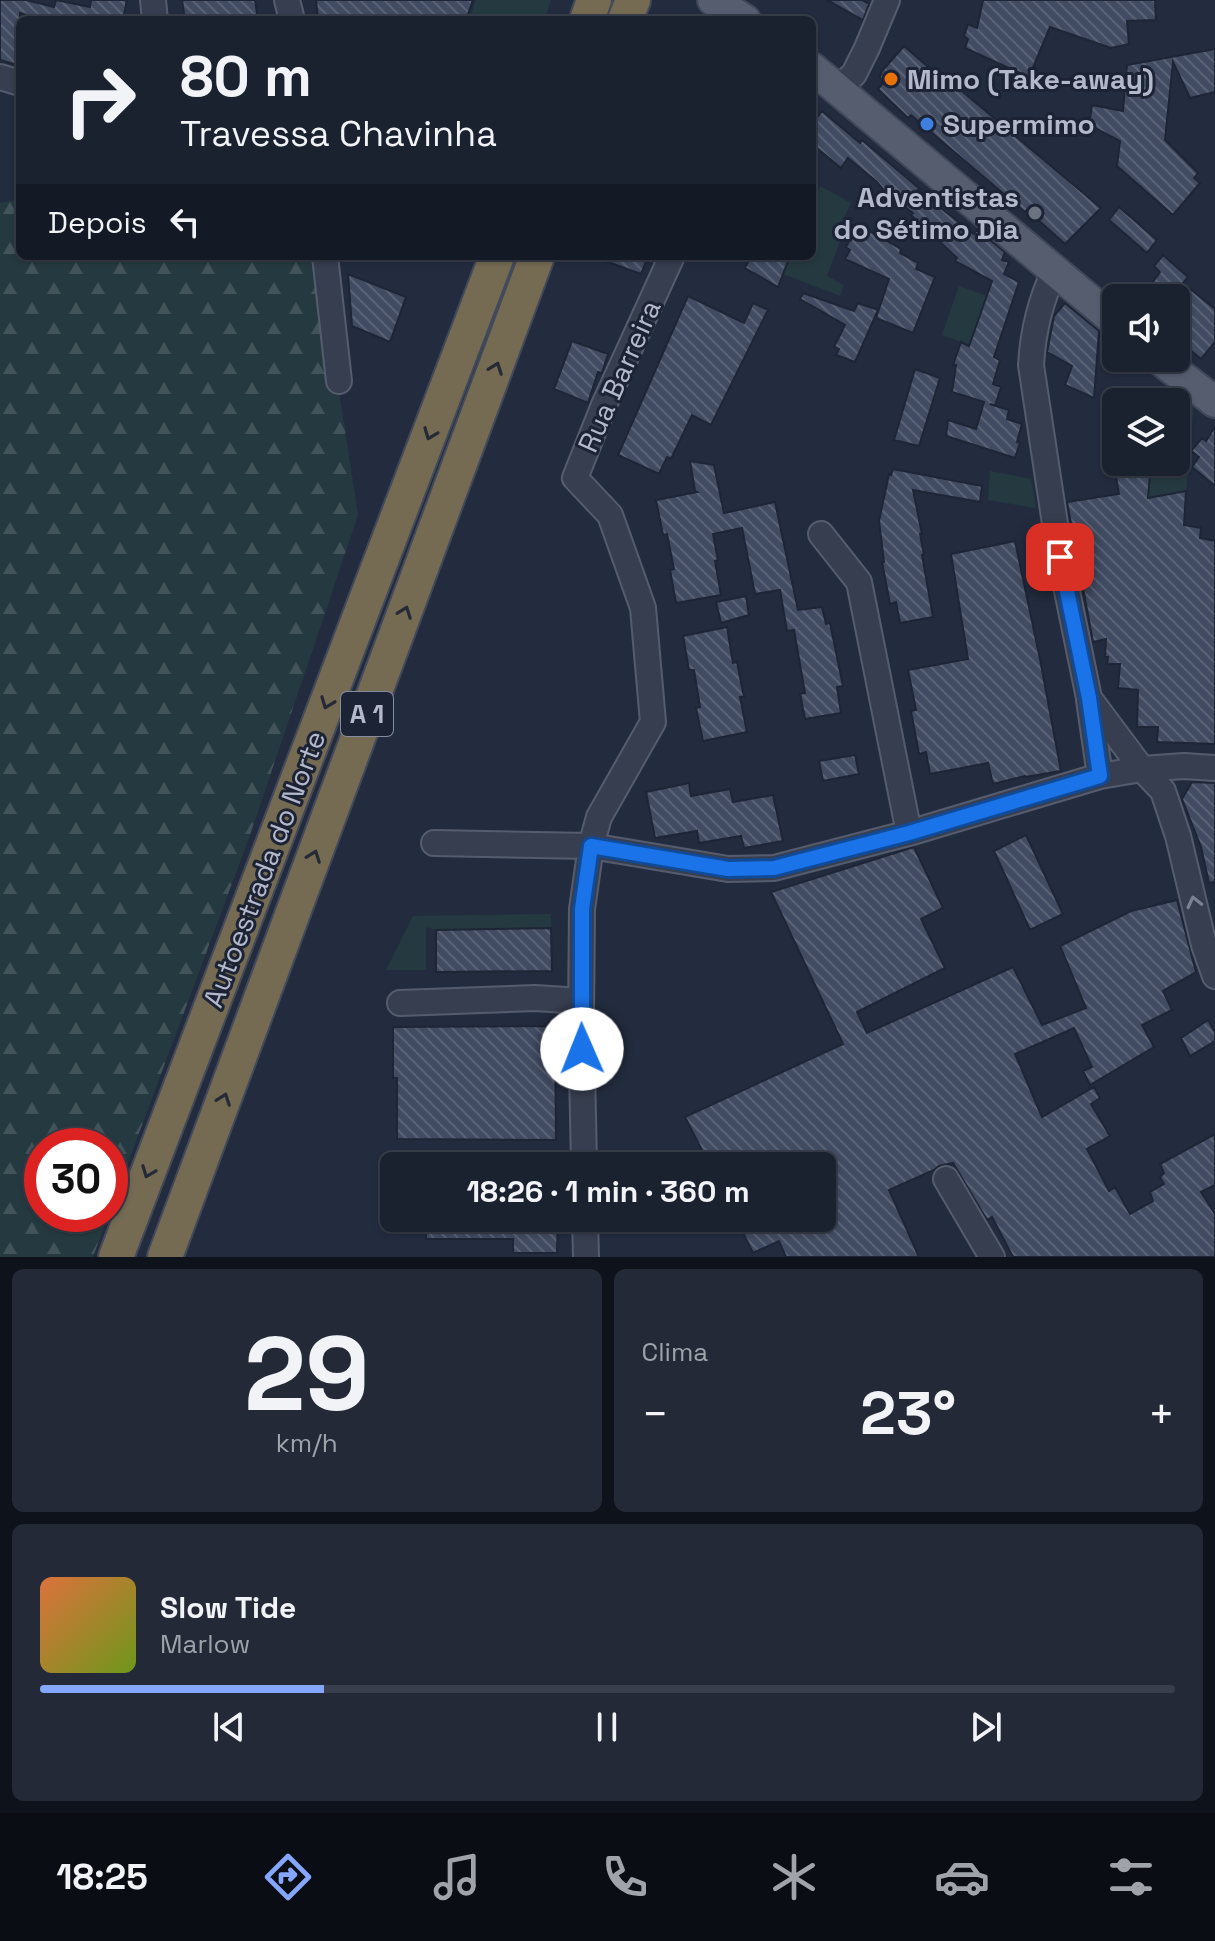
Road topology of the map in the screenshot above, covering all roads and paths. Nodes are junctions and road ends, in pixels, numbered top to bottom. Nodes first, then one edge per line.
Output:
1 (713, 0) edge
2 (887, 0) edge
3 (739, 16) edge
4 (816, 71) edge
5 (838, 89) junction
6 (325, 260) edge
7 (495, 260) edge
8 (536, 260) edge
9 (670, 260) edge
10 (1055, 270) junction
11 (1102, 310) edge
12 (1176, 372) edge
13 (339, 381) dead end
14 (1215, 402) edge
15 (821, 534) dead end
16 (1089, 698) junction
17 (1215, 768) edge
18 (1142, 769) junction
19 (1100, 776) junction
20 (909, 833) junction
21 (434, 843) dead end
22 (591, 846) junction
23 (1215, 976) edge
24 (581, 1001) junction
25 (400, 1003) dead end
26 (584, 1152) edge
27 (946, 1179) dead end
28 (585, 1232) edge
29 (116, 1257) edge
30 (165, 1257) edge
31 (586, 1257) edge
32 (992, 1257) edge

1 - 3 main road
2 - 5 street
4 - 5 main road
5 - 10 main road
6 - 13 street
7 -> 29 highway, Autoestrada do Norte / A 1
30 -> 8 highway, Autoestrada do Norte / A 1
9 - 22 street, Rua Barreira
10 - 11 main road
10 - 16 street
12 - 14 main road
15 - 20 street
16 - 18 street
16 - 19 street
17 - 18 street
18 - 19 street
23 -> 18 street
19 - 20 street
20 - 22 street
21 - 22 street
22 - 24 street
24 - 25 street
24 - 26 street
27 - 32 street
28 - 31 street

